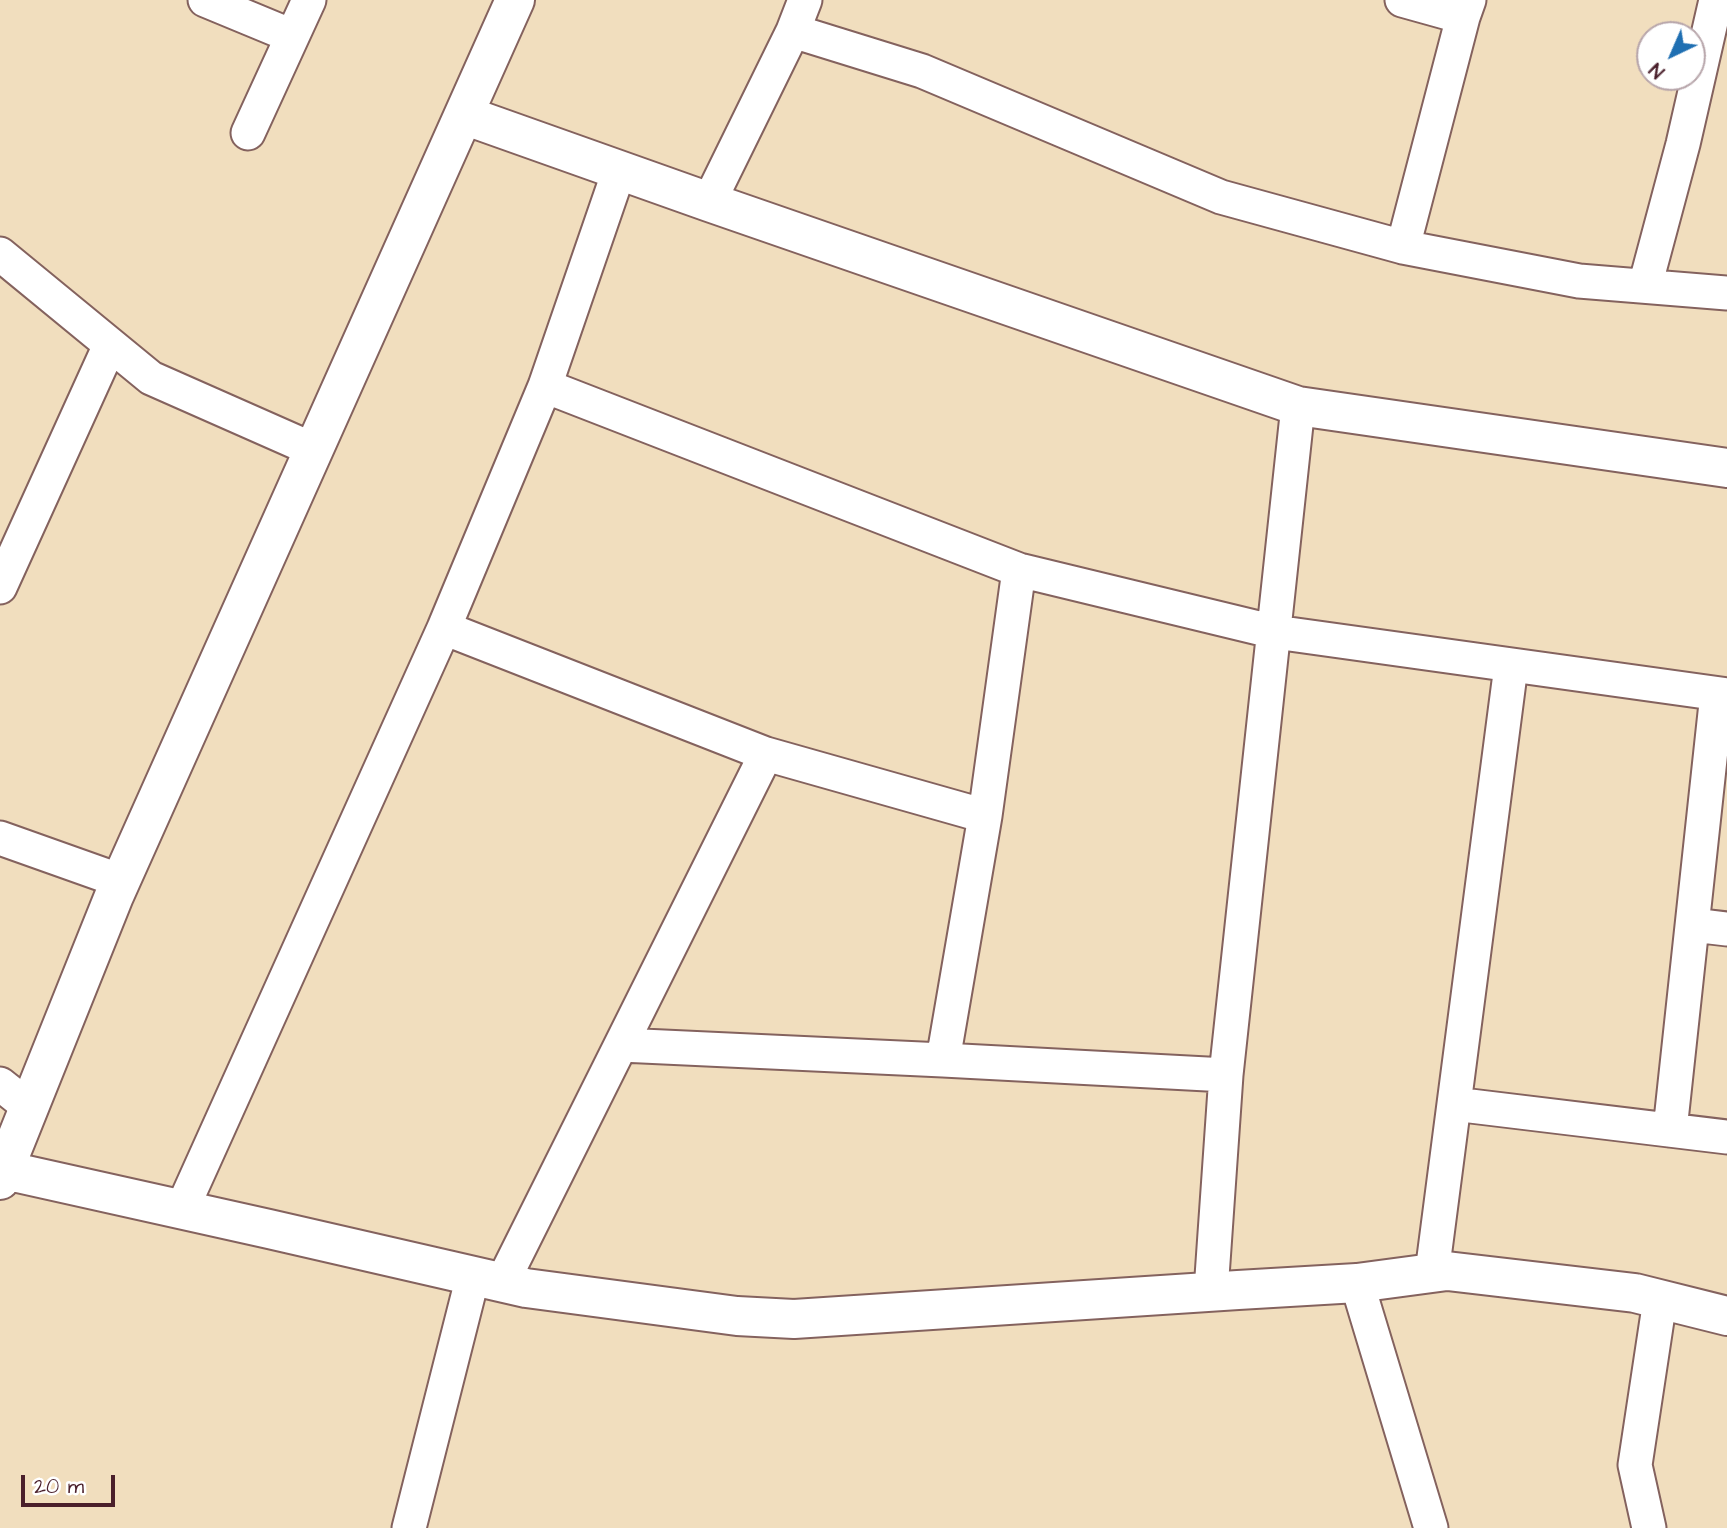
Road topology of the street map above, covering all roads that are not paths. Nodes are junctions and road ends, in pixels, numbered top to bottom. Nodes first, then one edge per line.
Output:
1 (205, 0) edge
2 (309, 0) edge
3 (516, 0) edge
4 (805, 0) edge
5 (1402, 0) edge
6 (1716, 0) edge
7 (1466, 8) edge
8 (793, 31) junction
9 (292, 36) junction
10 (464, 115) junction
11 (248, 134) dead end
12 (619, 171) junction
13 (709, 202) junction
14 (1403, 247) junction
15 (0, 254) edge
16 (1645, 286) junction
17 (1727, 293) edge
18 (110, 345) junction
19 (545, 386) junction
20 (1298, 406) junction
21 (314, 450) junction
22 (1727, 468) edge
23 (1019, 570) junction
24 (0, 587) edge
25 (444, 628) junction
26 (1275, 632) junction
27 (1511, 666) junction
28 (1722, 695) edge
29 (766, 754) junction
30 (985, 816) junction
31 (0, 838) edge
32 (121, 881) junction
33 (1693, 925) junction
34 (1727, 929) edge
35 (621, 1045) junction
36 (943, 1060) junction
37 (1226, 1075) junction
38 (0, 1084) edge
39 (1454, 1104) junction
40 (29, 1107) junction
41 (1670, 1130) junction
42 (1727, 1137) edge
43 (2, 1175) edge
44 (182, 1209) junction
45 (1432, 1273) junction
46 (488, 1279) junction
47 (1357, 1283) junction
48 (1211, 1291) junction
49 (1660, 1300) junction
50 (1727, 1316) edge
51 (409, 1528) edge
52 (1431, 1528) edge
53 (1649, 1528) edge

1 - 9 street
2 - 9 street
3 - 10 street
4 - 8 street
5 - 7 street
6 - 16 street
7 - 14 street
8 - 13 street
8 - 14 street
9 - 11 street
10 - 12 street
10 - 21 street
12 - 13 street
12 - 19 street
13 - 20 street
14 - 16 street
15 - 18 street
16 - 17 street
18 - 21 street
18 - 24 street
19 - 23 street
19 - 25 street
20 - 22 street
20 - 26 street
21 - 32 street
23 - 26 street
23 - 30 street
25 - 29 street
25 - 44 street
26 - 27 street
26 - 37 street
27 - 28 street
27 - 39 street
28 - 33 street
29 - 30 street
29 - 35 street
30 - 36 street
31 - 32 street
32 - 40 street
33 - 34 street
33 - 41 street
35 - 36 street
35 - 46 street
36 - 37 street
37 - 48 street
38 - 40 street
39 - 41 street
39 - 45 street
40 - 43 street
41 - 42 street
43 - 44 street
44 - 46 street
45 - 47 street
45 - 49 street
46 - 48 street
46 - 51 street
47 - 48 street
47 - 52 street
49 - 50 street
49 - 53 street

